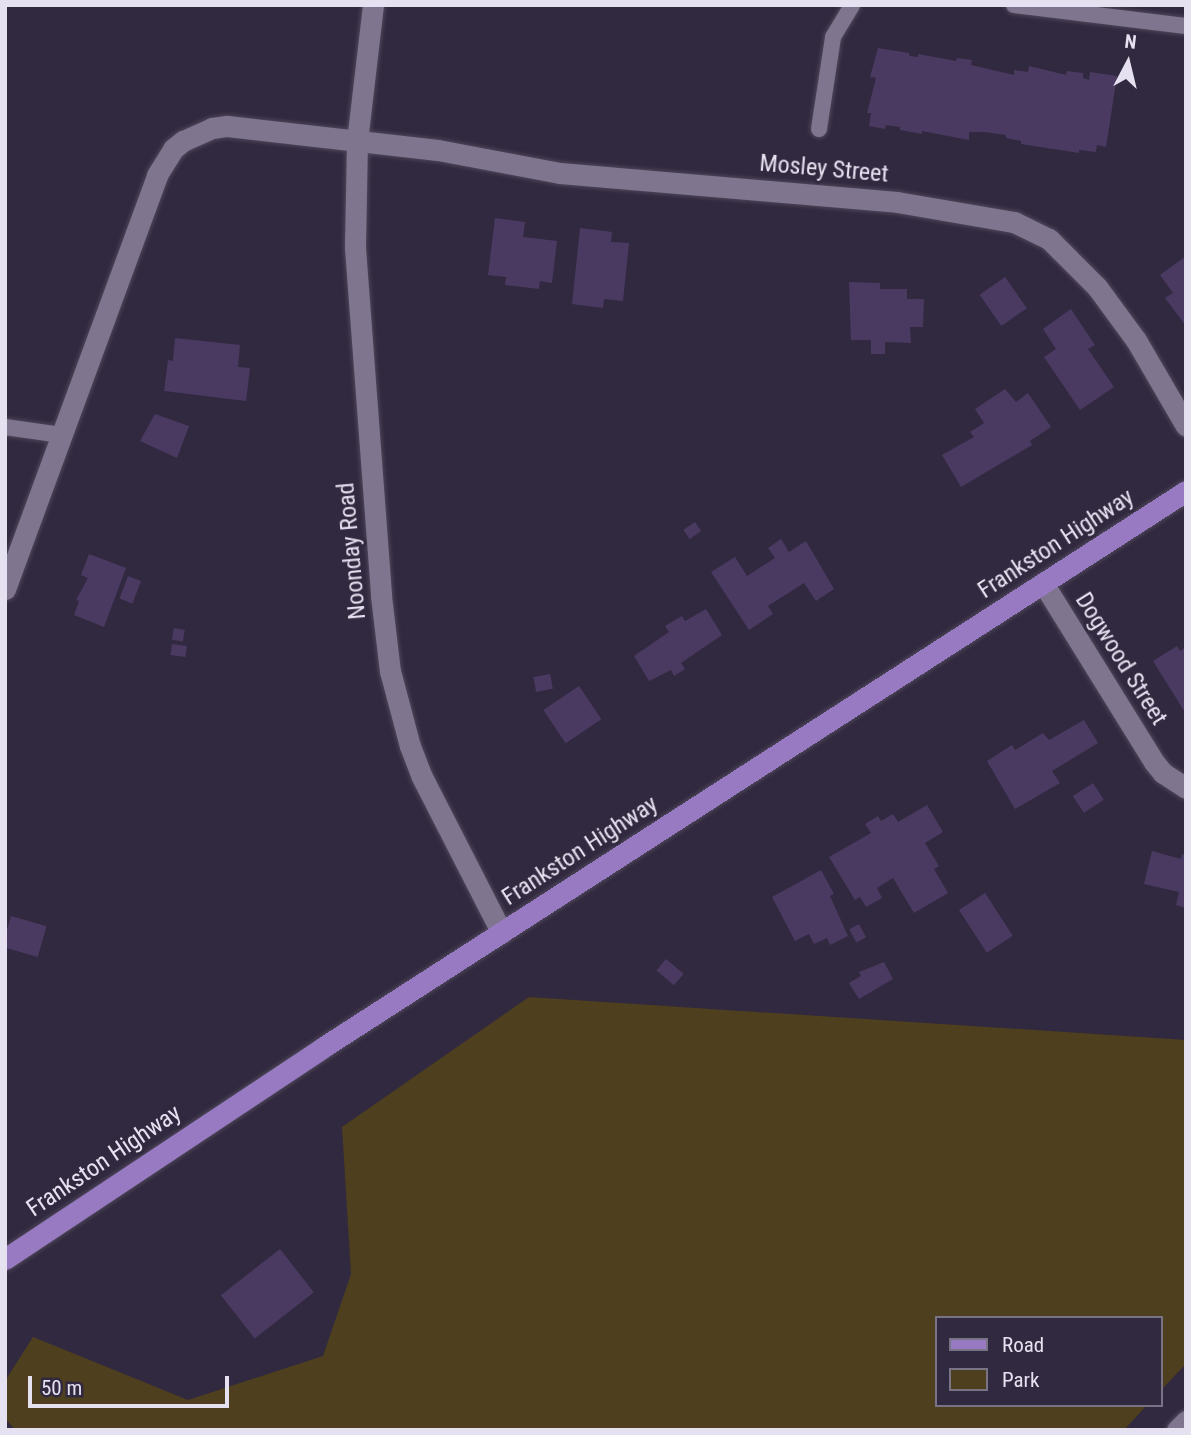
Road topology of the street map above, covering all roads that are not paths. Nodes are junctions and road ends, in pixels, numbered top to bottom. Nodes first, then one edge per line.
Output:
1 (373, 5) edge
2 (852, 5) edge
3 (1014, 5) edge
4 (1186, 26) edge
5 (819, 129) dead end
6 (357, 141) junction
7 (1186, 426) edge
8 (5, 427) edge
9 (61, 435) junction
10 (1186, 491) edge
11 (1043, 583) junction
12 (5, 589) edge
13 (1186, 788) edge
14 (502, 933) junction
15 (5, 1259) edge
16 (1186, 1421) edge
17 (1177, 1430) edge

1 - 6 street, Noonday Road
2 - 5 lane
3 - 4 lane
6 - 7 street, Mosley Street
6 - 9 street
6 - 14 street, Noonday Road
8 - 9 lane
9 - 12 street
10 - 11 main road, Frankston Highway
11 - 13 street, Dogwood Street
11 - 14 main road, Frankston Highway
14 - 15 main road, Frankston Highway
16 - 17 street

